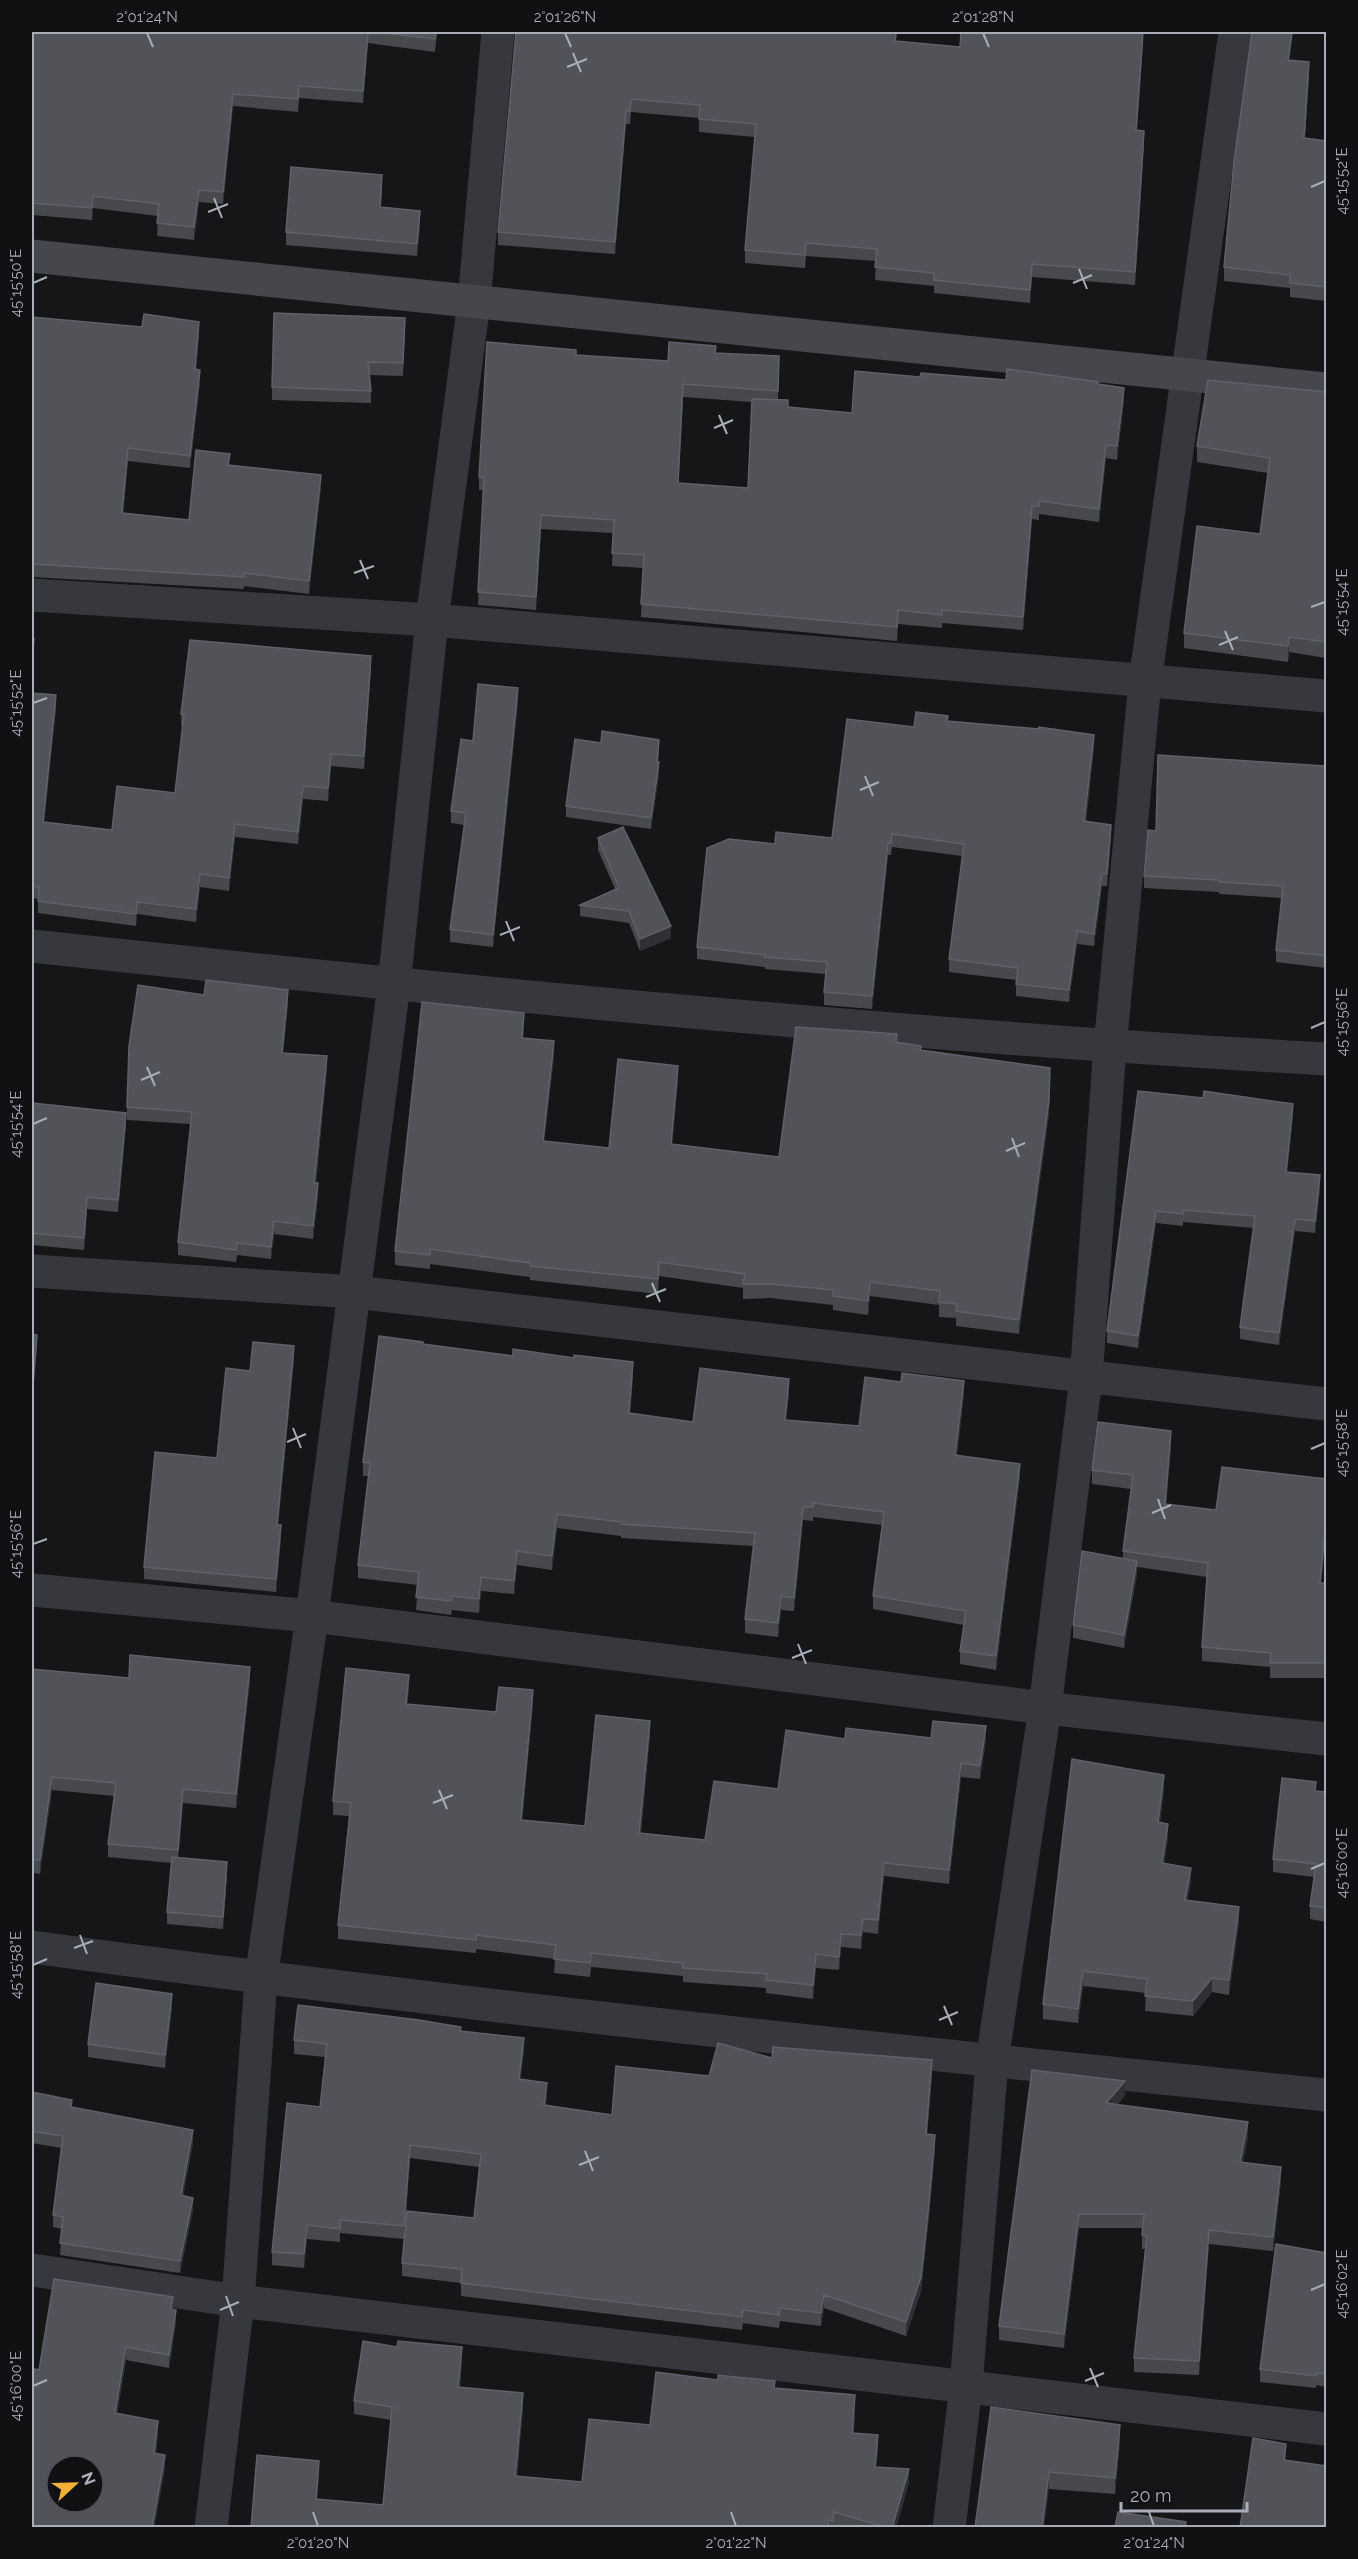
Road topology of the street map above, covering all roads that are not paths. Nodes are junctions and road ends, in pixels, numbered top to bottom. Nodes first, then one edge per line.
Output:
1 (498, 32) edge
2 (1235, 32) edge
3 (32, 256) edge
4 (474, 302) junction
5 (1187, 375) junction
6 (1326, 389) edge
7 (32, 595) edge
8 (432, 620) junction
9 (1145, 682) junction
10 (1326, 696) edge
11 (32, 946) edge
12 (394, 985) junction
13 (1110, 1047) junction
14 (1326, 1059) edge
15 (32, 1271) edge
16 (355, 1292) junction
17 (1086, 1378) junction
18 (1326, 1404) edge
19 (32, 1590) edge
20 (312, 1616) junction
21 (1045, 1708) junction
22 (1326, 1739) edge
23 (32, 1947) edge
24 (261, 1979) junction
25 (992, 2061) junction
26 (1326, 2095) edge
27 (32, 2270) edge
28 (238, 2301) junction
29 (966, 2386) junction
30 (1326, 2428) edge
31 (211, 2528) edge
32 (949, 2528) edge

1 - 4 street
2 - 5 street
3 - 4 street
4 - 5 street
4 - 8 street
5 - 6 street
5 - 9 street
7 - 8 street
8 - 9 street
8 - 12 street
9 - 10 street
9 - 13 street
11 - 12 street
12 - 13 street
12 - 16 street
13 - 14 street
13 - 17 street
15 - 16 street
16 - 17 street
16 - 20 street
17 - 18 street
17 - 21 street
19 - 20 street
20 - 21 street
20 - 24 street
21 - 22 street
21 - 25 street
23 - 24 street
24 - 25 street
24 - 28 street
25 - 26 street
25 - 29 street
27 - 28 street
28 - 29 street
28 - 31 street
29 - 30 street
29 - 32 street

